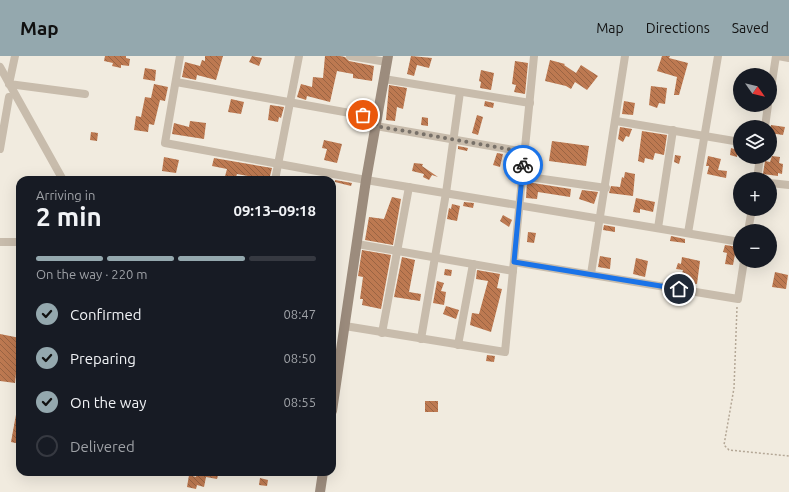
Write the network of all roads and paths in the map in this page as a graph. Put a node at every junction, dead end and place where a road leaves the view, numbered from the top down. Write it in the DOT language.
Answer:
graph roads {
  1 [pos="15,56"];
  2 [pos="180,56"];
  3 [pos="299,56"];
  4 [pos="350,56"];
  5 [pos="534,56"];
  6 [pos="625,56"];
  7 [pos="718,56"];
  8 [pos="777,56"];
  9 [pos="789,58"];
  10 [pos="387,59"];
  11 [pos="0,67"];
  12 [pos="775,68"];
  13 [pos="384,80"];
  14 [pos="176,82"];
  15 [pos="9,84"];
  16 [pos="460,92"];
  17 [pos="85,94"];
  18 [pos="0,96"];
  19 [pos="13,98"];
  20 [pos="290,103"];
  21 [pos="530,103"];
  22 [pos="616,121"];
  23 [pos="376,122"];
  24 [pos="673,130"];
  25 [pos="1,135"];
  26 [pos="704,135"];
  27 [pos="453,140"];
  28 [pos="733,141"];
  29 [pos="0,149"];
  30 [pos="525,152"];
  31 [pos="278,164"];
  32 [pos="61,176"];
  33 [pos="276,176"];
  34 [pos="522,176"];
  35 [pos="366,180"];
  36 [pos="777,184"];
  37 [pos="789,185"];
  38 [pos="409,187"];
  39 [pos="606,188"];
  40 [pos="446,193"];
  41 [pos="519,205"];
  42 [pos="601,219"];
  43 [pos="658,228"];
  44 [pos="688,233"];
  45 [pos="733,241"];
  46 [pos="0,242"];
  47 [pos="16,242"];
  48 [pos="356,244"];
  49 [pos="397,251"];
  50 [pos="435,258"];
  51 [pos="514,262"];
  52 [pos="472,264"];
  53 [pos="743,268"];
  54 [pos="513,271"];
  55 [pos="592,274"];
  56 [pos="738,299"];
  57 [pos="345,326"];
  58 [pos="382,333"];
  59 [pos="421,339"];
  60 [pos="458,345"];
  61 [pos="336,385"];
  62 [pos="789,456"];
  63 [pos="322,476"];
  64 [pos="320,492"];
  1 -- 15 [label="street"];
  2 -- 14 [label="street"];
  3 -- 20 [label="street"];
  4 -- 10 [label="street"];
  5 -- 21 [label="street"];
  6 -- 22 [label="street"];
  7 -- 26 [label="street"];
  8 -- 9 [label="street"];
  8 -- 12 [label="street"];
  10 -- 13 [label="main road"];
  11 -- 15 [label="street"];
  13 -- 16 [label="street"];
  13 -- 23 [label="main road"];
  14 -- 20 [label="street"];
  14 -- 31 [label="street"];
  15 -- 17 [label="street"];
  15 -- 19 [label="street"];
  16 -- 21 [label="street"];
  16 -- 27 [label="street"];
  18 -- 19 [label="street"];
  19 -- 25 [label="street"];
  19 -- 32 [label="street"];
  20 -- 23 [label="street"];
  20 -- 31 [label="street"];
  21 -- 30 [label="street"];
  22 -- 24 [label="street"];
  22 -- 39 [label="street"];
  23 -- 27 [label="street"];
  23 -- 35 [label="main road"];
  24 -- 26 [label="street"];
  24 -- 43 [label="street"];
  25 -- 29 [label="street"];
  26 -- 28 [label="street"];
  26 -- 44 [label="street"];
  27 -- 30 [label="street"];
  27 -- 40 [label="street"];
  30 -- 34 [label="street"];
  31 -- 33 [label="street"];
  31 -- 35 [label="street"];
  34 -- 39 [label="street"];
  34 -- 41 [label="street"];
  35 -- 38 [label="street"];
  35 -- 48 [label="main road"];
  36 -- 37 [label="street"];
  38 -- 40 [label="street"];
  38 -- 49 [label="street"];
  39 -- 42 [label="street"];
  40 -- 41 [label="street"];
  40 -- 50 [label="street"];
  41 -- 42 [label="street"];
  41 -- 51 [label="street"];
  42 -- 43 [label="street"];
  42 -- 55 [label="street"];
  43 -- 44 [label="street"];
  44 -- 45 [label="street"];
  46 -- 47 [label="street"];
  48 -- 49 [label="street"];
  48 -- 57 [label="main road"];
  49 -- 50 [label="street"];
  49 -- 58 [label="street"];
  50 -- 52 [label="street"];
  50 -- 59 [label="street"];
  51 -- 54 [label="street"];
  51 -- 55 [label="street"];
  52 -- 54 [label="street"];
  52 -- 60 [label="street"];
  53 -- 56 [label="street"];
  54 -- 60 [label="street"];
  55 -- 56 [label="street"];
  56 -- 62 [label="path"];
  57 -- 58 [label="street"];
  57 -- 61 [label="main road"];
  58 -- 59 [label="street"];
  59 -- 60 [label="street"];
  63 -- 64 [label="main road"];
}
